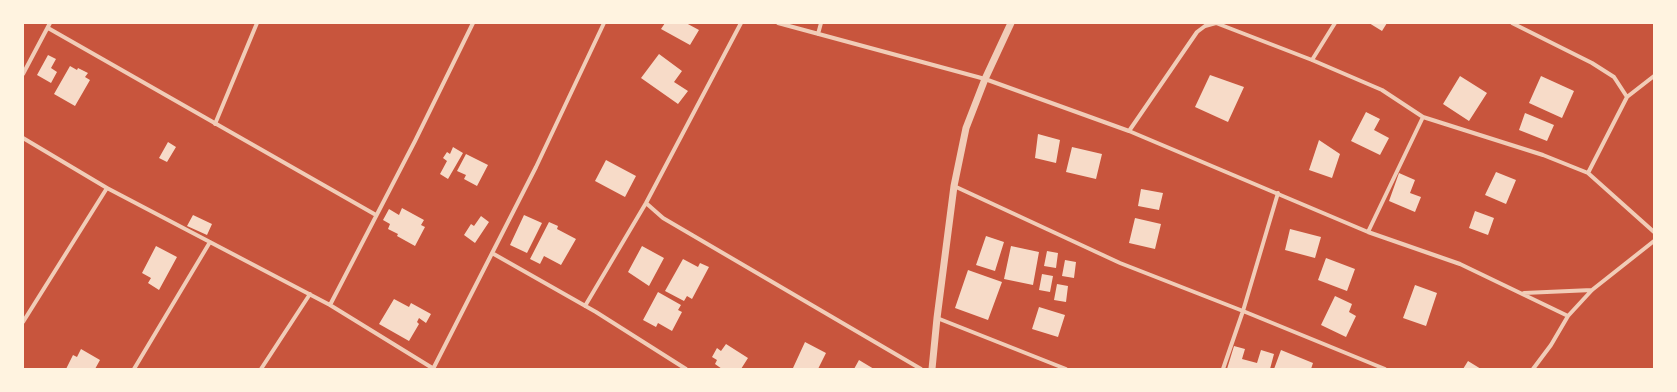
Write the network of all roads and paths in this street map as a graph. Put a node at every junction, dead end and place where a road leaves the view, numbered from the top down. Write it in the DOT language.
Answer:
graph roads {
  1 [pos="50,23"];
  2 [pos="258,23"];
  3 [pos="473,23"];
  4 [pos="604,23"];
  5 [pos="741,23"];
  6 [pos="778,23"];
  7 [pos="822,23"];
  8 [pos="1011,23"];
  9 [pos="1335,23"];
  10 [pos="1512,23"];
  11 [pos="48,28"];
  12 [pos="818,34"];
  13 [pos="1312,60"];
  14 [pos="23,74"];
  15 [pos="1654,76"];
  16 [pos="985,79"];
  17 [pos="1627,97"];
  18 [pos="1423,117"];
  19 [pos="215,124"];
  20 [pos="1129,131"];
  21 [pos="23,138"];
  22 [pos="1588,173"];
  23 [pos="954,186"];
  24 [pos="107,188"];
  25 [pos="1278,193"];
  26 [pos="646,203"];
  27 [pos="376,216"];
  28 [pos="1368,232"];
  29 [pos="1654,232"];
  30 [pos="1654,240"];
  31 [pos="210,242"];
  32 [pos="492,253"];
  33 [pos="1592,290"];
  34 [pos="1522,293"];
  35 [pos="310,294"];
  36 [pos="330,305"];
  37 [pos="585,306"];
  38 [pos="1243,311"];
  39 [pos="1568,316"];
  40 [pos="937,318"];
  41 [pos="23,322"];
  42 [pos="1060,368"];
  43 [pos="134,369"];
  44 [pos="261,369"];
  45 [pos="434,369"];
  46 [pos="686,369"];
  47 [pos="921,369"];
  48 [pos="932,369"];
  49 [pos="1066,369"];
  50 [pos="1223,369"];
  51 [pos="1385,369"];
  52 [pos="1533,369"];
  1 -- 11 [label="street"];
  2 -- 19 [label="street"];
  3 -- 27 [label="street"];
  4 -- 32 [label="street"];
  5 -- 26 [label="street"];
  6 -- 12 [label="street"];
  7 -- 12 [label="street"];
  8 -- 16 [label="street"];
  9 -- 13 [label="street"];
  10 -- 17 [label="street"];
  11 -- 14 [label="street"];
  11 -- 19 [label="street"];
  12 -- 16 [label="street"];
  13 -- 18 [label="street"];
  13 -- 20 [label="street"];
  15 -- 17 [label="street"];
  16 -- 20 [label="street"];
  16 -- 23 [label="street"];
  17 -- 22 [label="street"];
  18 -- 22 [label="street"];
  18 -- 28 [label="street"];
  19 -- 27 [label="street"];
  20 -- 25 [label="street"];
  21 -- 24 [label="street"];
  22 -- 29 [label="street"];
  23 -- 38 [label="street"];
  23 -- 40 [label="street"];
  24 -- 31 [label="street"];
  24 -- 41 [label="street"];
  25 -- 28 [label="street"];
  25 -- 38 [label="street"];
  26 -- 37 [label="street"];
  26 -- 47 [label="street"];
  27 -- 36 [label="street"];
  28 -- 34 [label="street"];
  30 -- 33 [label="street"];
  31 -- 35 [label="street"];
  31 -- 43 [label="street"];
  32 -- 37 [label="street"];
  32 -- 45 [label="street"];
  33 -- 34 [label="street"];
  33 -- 39 [label="street"];
  34 -- 39 [label="street"];
  35 -- 36 [label="street"];
  35 -- 44 [label="street"];
  36 -- 45 [label="street"];
  37 -- 46 [label="street"];
  38 -- 50 [label="street"];
  38 -- 51 [label="street"];
  39 -- 52 [label="street"];
  40 -- 42 [label="street"];
  40 -- 48 [label="street"];
  42 -- 49 [label="street"];
}
